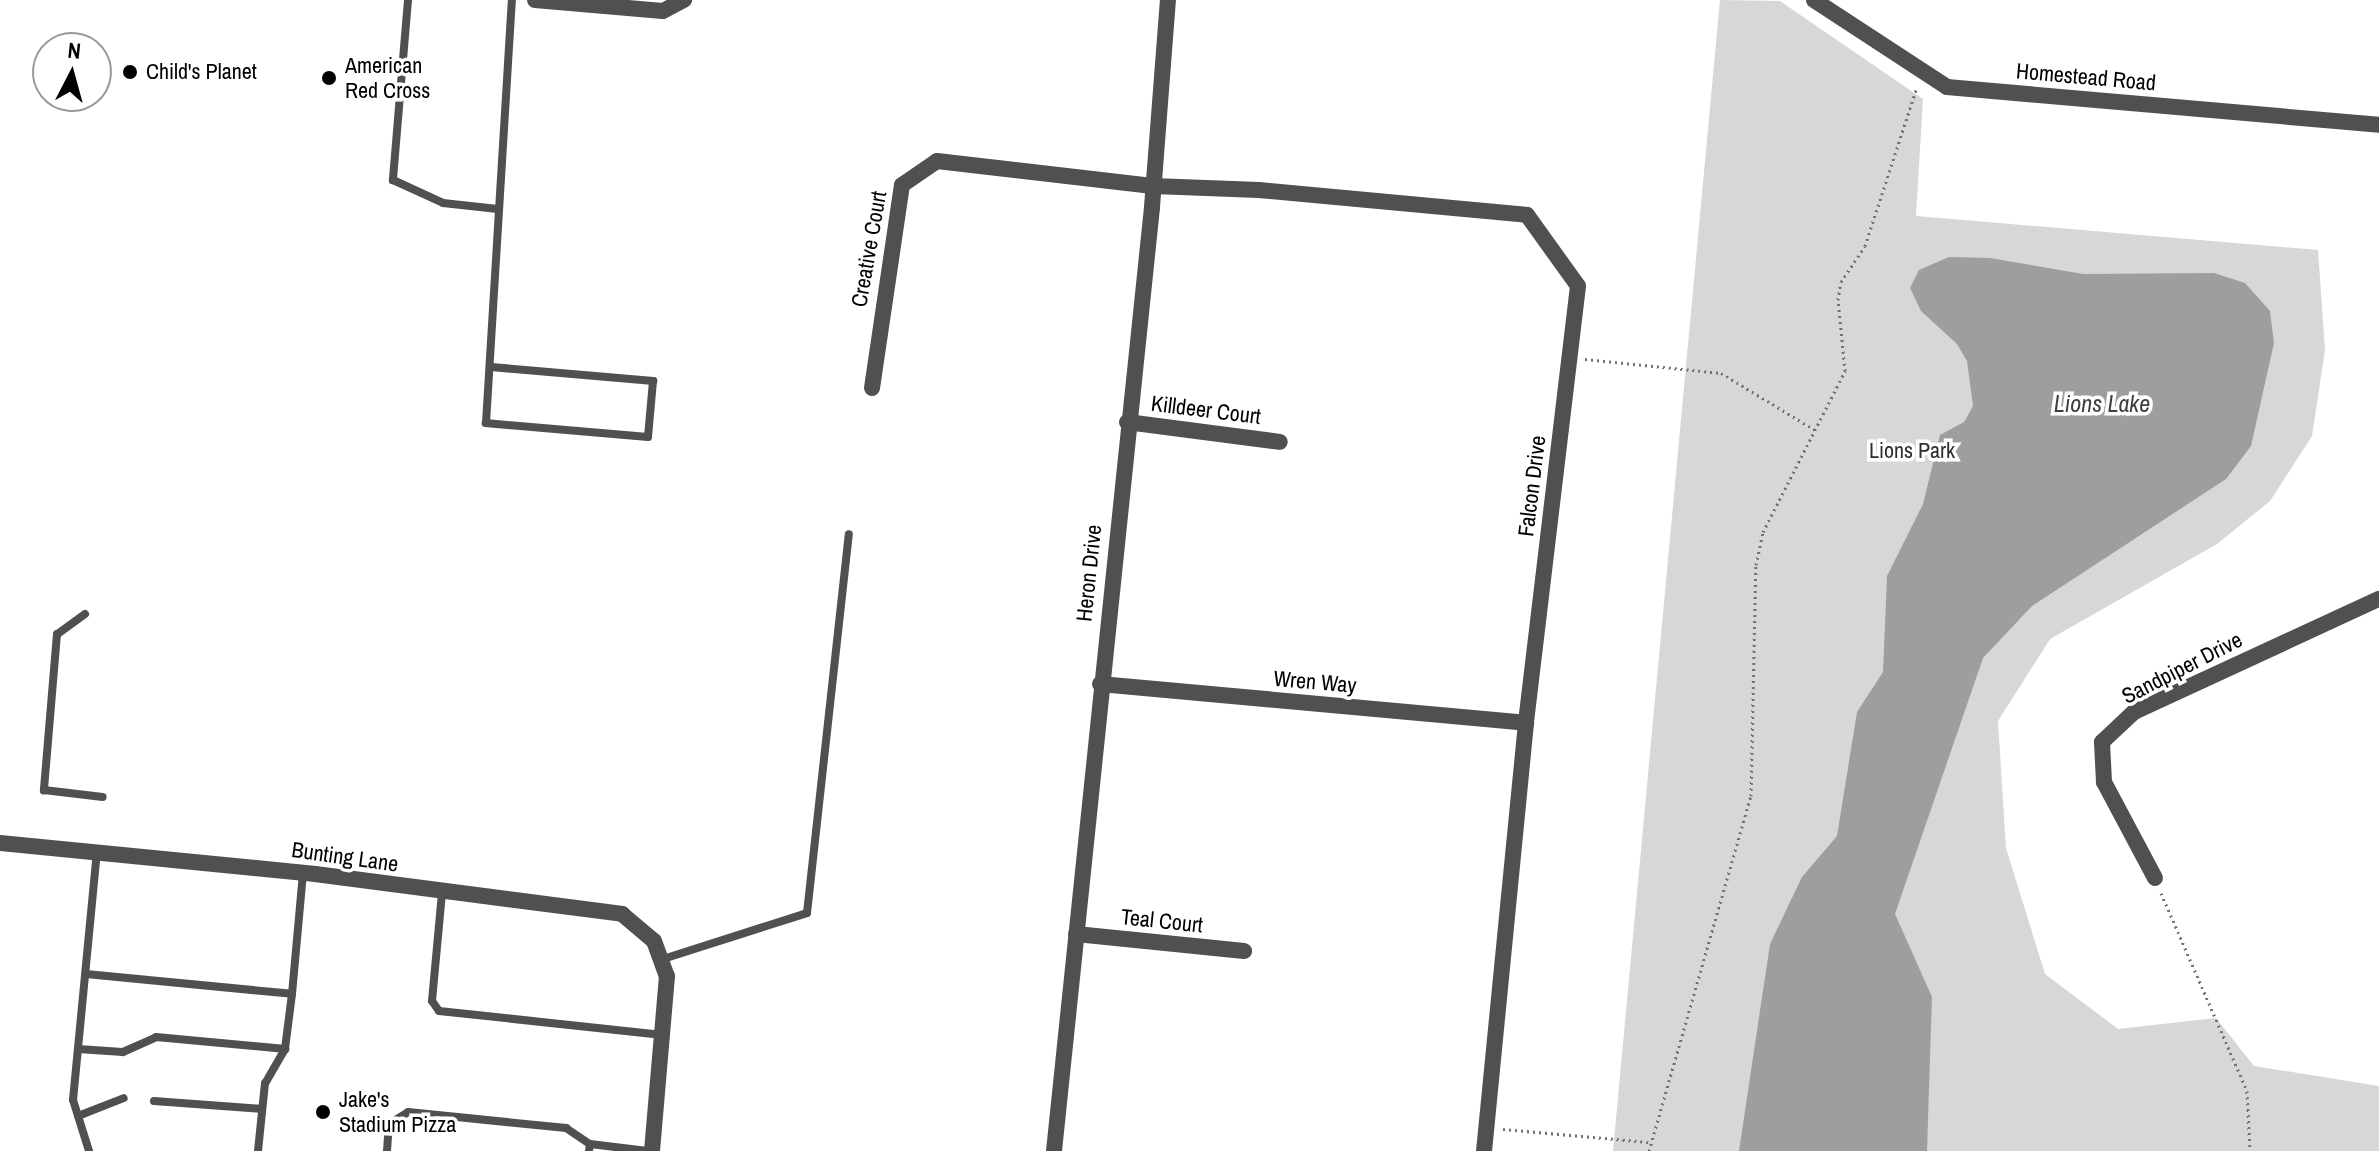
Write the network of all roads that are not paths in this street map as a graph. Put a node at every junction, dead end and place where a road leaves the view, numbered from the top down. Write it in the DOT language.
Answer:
graph roads {
  1 [pos="408,0"];
  2 [pos="512,0"];
  3 [pos="535,0"];
  4 [pos="684,0"];
  5 [pos="1168,0"];
  6 [pos="1814,0"];
  7 [pos="626,4"];
  8 [pos="2379,125"];
  9 [pos="1153,186"];
  10 [pos="498,209"];
  11 [pos="491,367"];
  12 [pos="872,388"];
  13 [pos="1127,422"];
  14 [pos="1280,442"];
  15 [pos="849,534"];
  16 [pos="2379,599"];
  17 [pos="85,614"];
  18 [pos="1100,684"];
  19 [pos="1526,723"];
  20 [pos="103,797"];
  21 [pos="0,843"];
  22 [pos="97,852"];
  23 [pos="303,873"];
  24 [pos="2155,878"];
  25 [pos="442,893"];
  26 [pos="1076,934"];
  27 [pos="1244,951"];
  28 [pos="663,959"];
  29 [pos="86,974"];
  30 [pos="292,994"];
  31 [pos="663,1035"];
  32 [pos="78,1049"];
  33 [pos="285,1049"];
  34 [pos="124,1098"];
  35 [pos="154,1101"];
  36 [pos="262,1109"];
  37 [pos="78,1116"];
  38 [pos="590,1148"];
  39 [pos="89,1151"];
  40 [pos="258,1151"];
  41 [pos="387,1151"];
  42 [pos="650,1151"];
  43 [pos="1054,1151"];
  44 [pos="1484,1151"];
  1 -- 10 [label="lane"];
  2 -- 10 [label="lane"];
  3 -- 7 [label="street"];
  4 -- 7 [label="street"];
  5 -- 9 [label="street, Heron Drive"];
  6 -- 8 [label="street, Homestead Road"];
  9 -- 12 [label="street, Creative Court"];
  9 -- 13 [label="street, Heron Drive"];
  9 -- 19 [label="street, Falcon Drive"];
  10 -- 11 [label="lane"];
  11 -- 11 [label="lane"];
  13 -- 14 [label="street, Killdeer Court"];
  13 -- 18 [label="street, Heron Drive"];
  15 -- 28 [label="lane"];
  16 -- 24 [label="street, Sandpiper Drive"];
  17 -- 20 [label="lane"];
  18 -- 19 [label="street, Wren Way"];
  18 -- 26 [label="street, Heron Drive"];
  19 -- 44 [label="street, Falcon Drive"];
  21 -- 22 [label="street, Bunting Lane"];
  22 -- 23 [label="street, Bunting Lane"];
  22 -- 29 [label="lane"];
  23 -- 25 [label="street, Bunting Lane"];
  23 -- 30 [label="lane"];
  25 -- 28 [label="street, Bunting Lane"];
  25 -- 31 [label="lane"];
  26 -- 27 [label="street, Teal Court"];
  26 -- 43 [label="street, Heron Drive"];
  28 -- 31 [label="street"];
  29 -- 30 [label="lane"];
  29 -- 32 [label="lane"];
  30 -- 33 [label="lane"];
  31 -- 42 [label="street"];
  32 -- 33 [label="lane"];
  32 -- 37 [label="lane"];
  33 -- 36 [label="lane"];
  34 -- 37 [label="lane"];
  35 -- 36 [label="lane"];
  36 -- 40 [label="lane"];
  37 -- 39 [label="lane"];
  38 -- 41 [label="lane"];
  38 -- 42 [label="lane"];
}
